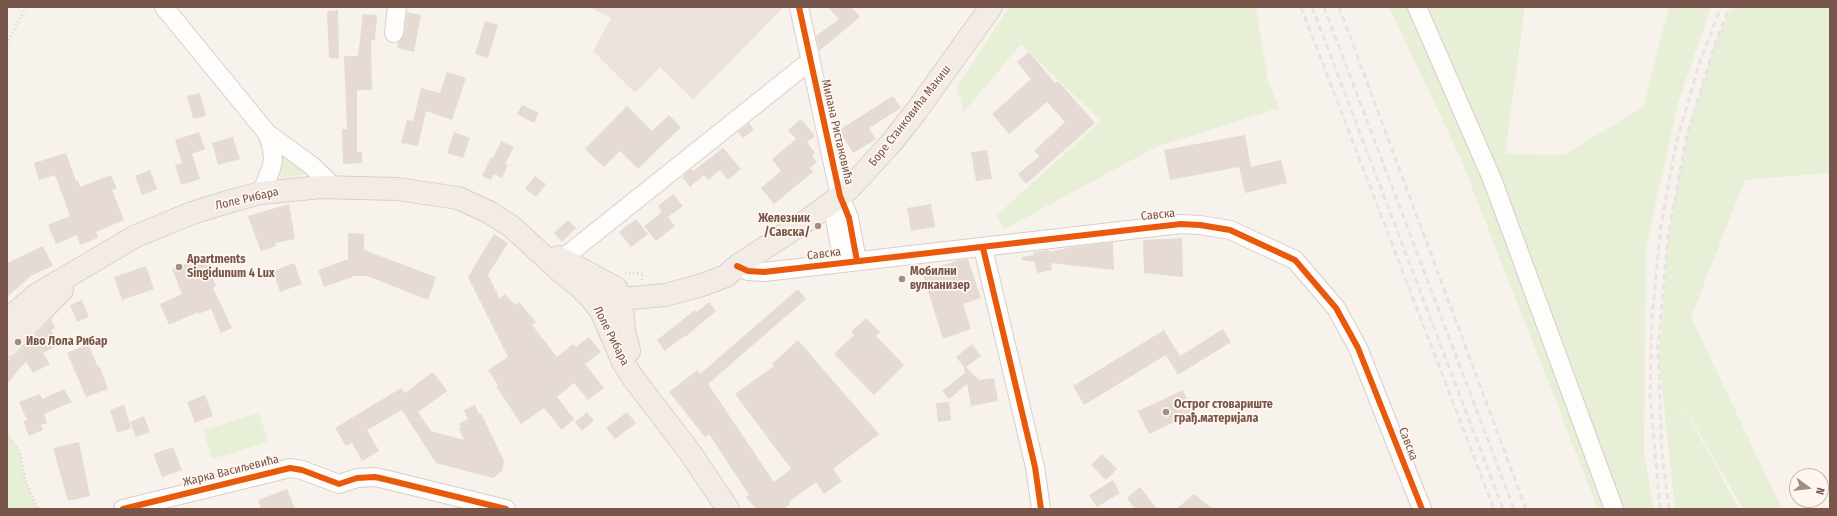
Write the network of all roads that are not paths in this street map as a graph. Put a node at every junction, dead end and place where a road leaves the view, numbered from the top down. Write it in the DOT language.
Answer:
graph roads {
  1 [pos="164,7"];
  2 [pos="397,7"];
  3 [pos="798,7"];
  4 [pos="991,7"];
  5 [pos="1417,7"];
  6 [pos="394,33"];
  7 [pos="810,61"];
  8 [pos="267,133"];
  9 [pos="335,188"];
  10 [pos="261,193"];
  11 [pos="840,196"];
  12 [pos="529,241"];
  13 [pos="983,248"];
  14 [pos="562,259"];
  15 [pos="850,262"];
  16 [pos="737,266"];
  17 [pos="80,270"];
  18 [pos="606,291"];
  19 [pos="7,320"];
  20 [pos="7,346"];
  21 [pos="123,509"];
  22 [pos="506,509"];
  23 [pos="728,509"];
  24 [pos="1041,509"];
  25 [pos="1422,509"];
  26 [pos="1614,509"];
  1 -- 8 [label="street"];
  2 -- 6 [label="street"];
  3 -- 7 [label="street, Милана Ристановића"];
  4 -- 11 [label="main road, Боре Станковића Макиш"];
  5 -- 26 [label="street"];
  7 -- 11 [label="street, Милана Ристановића"];
  7 -- 14 [label="street"];
  8 -- 9 [label="street"];
  8 -- 10 [label="street"];
  9 -- 10 [label="main road, Лоле Рибара"];
  9 -- 12 [label="main road, Лоле Рибара"];
  10 -- 17 [label="main road, Лоле Рибара"];
  11 -- 15 [label="street, Милана Ристановића"];
  11 -- 16 [label="main road, Боре Станковића Макиш"];
  12 -- 14 [label="main road, Лоле Рибара"];
  12 -- 18 [label="main road, Лоле Рибара"];
  13 -- 15 [label="street, Савска"];
  13 -- 24 [label="street"];
  13 -- 25 [label="street, Савска"];
  14 -- 18 [label="main road, Лоле Рибара"];
  15 -- 16 [label="street, Савска"];
  16 -- 18 [label="main road, Савска"];
  16 -- 18 [label="main road"];
  17 -- 19 [label="main road, Лоле Рибара"];
  17 -- 20 [label="main road"];
  18 -- 23 [label="main road, Лоле Рибара"];
  21 -- 22 [label="street, Жарка Васиљевића"];
}
